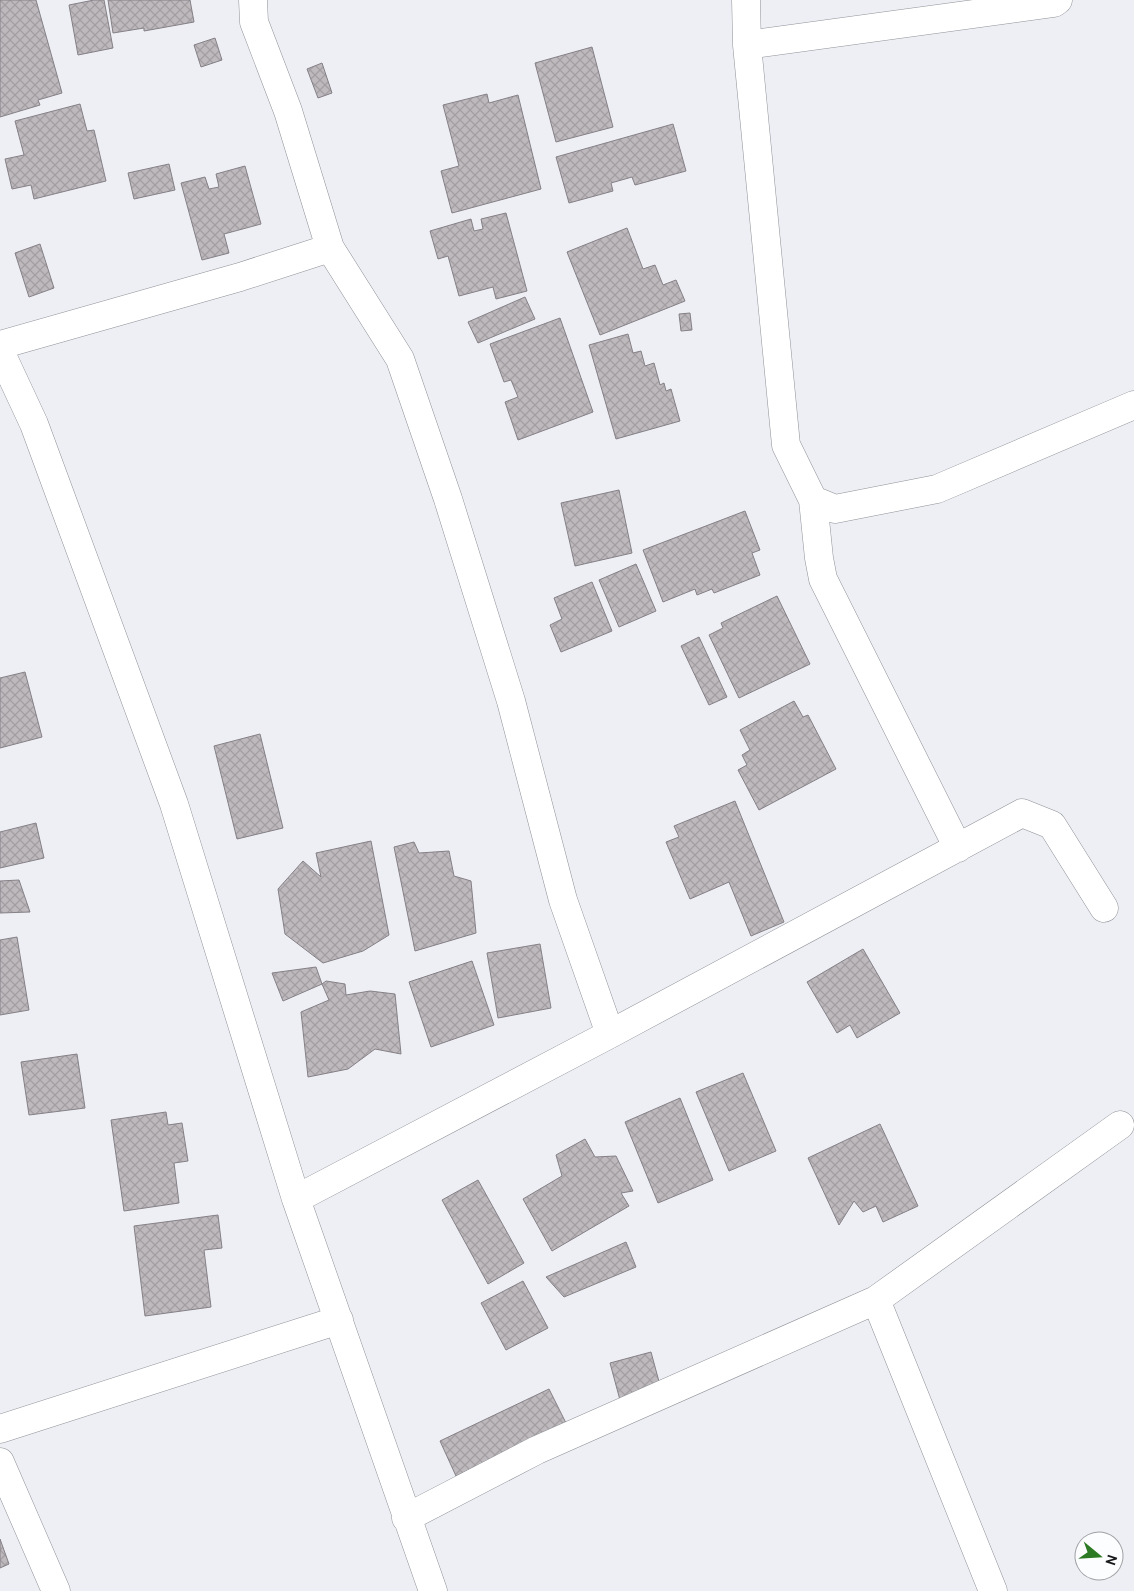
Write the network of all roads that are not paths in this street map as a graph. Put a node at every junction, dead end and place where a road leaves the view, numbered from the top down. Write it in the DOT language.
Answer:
graph roads {
  1 [pos="253,0"];
  2 [pos="746,0"];
  3 [pos="1058,0"];
  4 [pos="747,45"];
  5 [pos="330,248"];
  6 [pos="0,345"];
  7 [pos="0,351"];
  8 [pos="1134,405"];
  9 [pos="813,500"];
  10 [pos="958,848"];
  11 [pos="1104,908"];
  12 [pos="610,1034"];
  13 [pos="1120,1125"];
  14 [pos="296,1199"];
  15 [pos="876,1300"];
  16 [pos="339,1320"];
  17 [pos="0,1429"];
  18 [pos="0,1462"];
  19 [pos="406,1518"];
  20 [pos="56,1591"];
  21 [pos="433,1591"];
  22 [pos="993,1591"];
  1 -- 5 [label="street"];
  2 -- 4 [label="street"];
  3 -- 4 [label="street"];
  4 -- 9 [label="street"];
  5 -- 6 [label="street"];
  5 -- 12 [label="street"];
  7 -- 14 [label="street"];
  8 -- 9 [label="street"];
  9 -- 10 [label="street"];
  10 -- 11 [label="street"];
  10 -- 12 [label="street"];
  12 -- 14 [label="street"];
  13 -- 15 [label="street"];
  14 -- 16 [label="street"];
  15 -- 19 [label="street"];
  15 -- 22 [label="street"];
  16 -- 17 [label="street"];
  16 -- 19 [label="street"];
  18 -- 20 [label="street"];
  19 -- 21 [label="street"];
}
